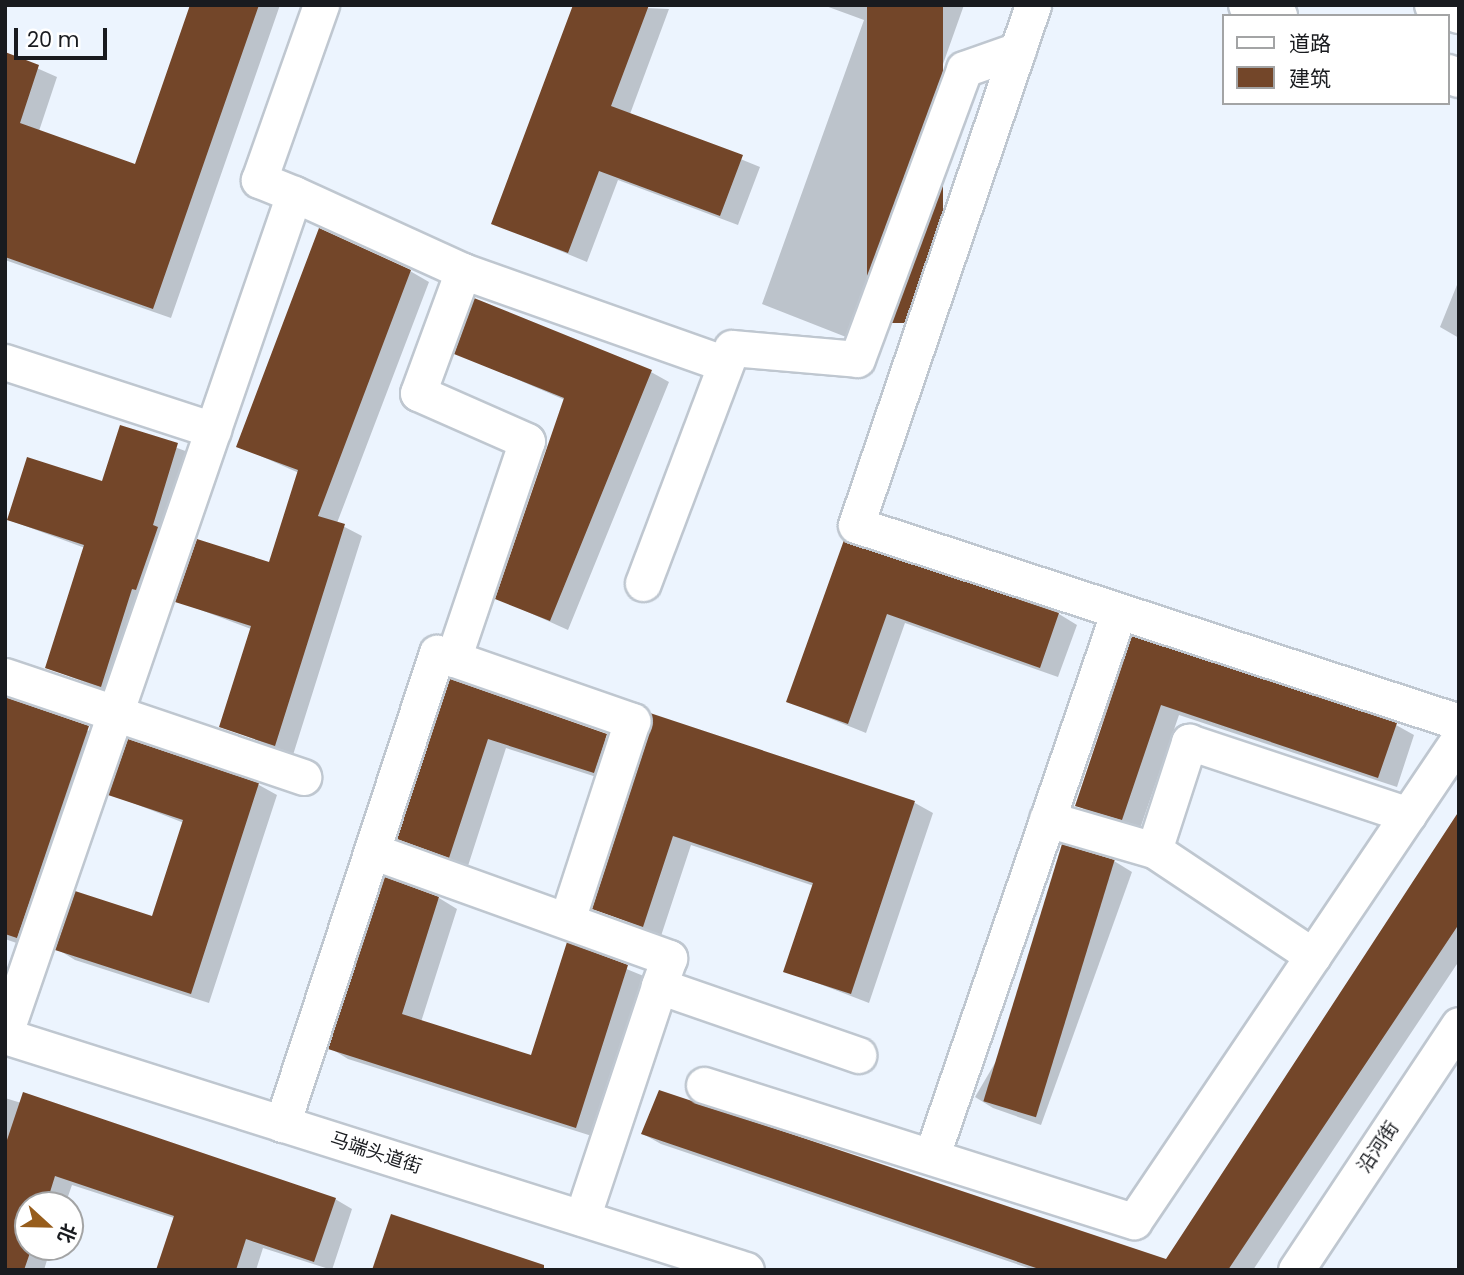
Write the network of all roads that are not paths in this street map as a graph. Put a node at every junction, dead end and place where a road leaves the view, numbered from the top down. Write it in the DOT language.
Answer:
graph roads {
  1 [pos="321,5"];
  2 [pos="1033,5"];
  3 [pos="1248,5"];
  4 [pos="1434,5"];
  5 [pos="1273,14"];
  6 [pos="1459,14"];
  7 [pos="1018,50"];
  8 [pos="294,194"];
  9 [pos="463,271"];
  10 [pos="5,362"];
  11 [pos="725,364"];
  12 [pos="213,430"];
  13 [pos="643,583"];
  14 [pos="1119,611"];
  15 [pos="453,659"];
  16 [pos="5,676"];
  17 [pos="115,714"];
  18 [pos="1459,722"];
  19 [pos="1459,739"];
  20 [pos="303,777"];
  21 [pos="1408,815"];
  22 [pos="1047,819"];
  23 [pos="1154,850"];
  24 [pos="372,851"];
  25 [pos="567,920"];
  26 [pos="1313,956"];
  27 [pos="659,986"];
  28 [pos="1459,1025"];
  29 [pos="5,1035"];
  30 [pos="858,1055"];
  31 [pos="704,1084"];
  32 [pos="282,1124"];
  33 [pos="932,1156"];
  34 [pos="583,1218"];
  35 [pos="746,1270"];
  36 [pos="1296,1270"];
  1 -- 8 [label="street"];
  2 -- 7 [label="street"];
  3 -- 5 [label="highway"];
  4 -- 6 [label="highway"];
  7 -- 11 [label="street"];
  7 -- 14 [label="street"];
  8 -- 9 [label="street"];
  8 -- 12 [label="street"];
  9 -- 11 [label="street"];
  9 -- 15 [label="street"];
  10 -- 12 [label="street"];
  11 -- 13 [label="street"];
  12 -- 17 [label="street"];
  14 -- 18 [label="street"];
  14 -- 22 [label="street"];
  15 -- 24 [label="street"];
  15 -- 25 [label="street"];
  16 -- 17 [label="street"];
  17 -- 20 [label="street"];
  17 -- 29 [label="street"];
  19 -- 21 [label="street"];
  21 -- 23 [label="street"];
  21 -- 26 [label="street"];
  22 -- 23 [label="street"];
  22 -- 33 [label="street"];
  23 -- 26 [label="street"];
  24 -- 25 [label="street"];
  24 -- 32 [label="street"];
  25 -- 27 [label="street"];
  26 -- 33 [label="street"];
  27 -- 30 [label="street"];
  27 -- 34 [label="street"];
  28 -- 36 [label="street, 沿河街"];
  29 -- 32 [label="street, 马端头道街"];
  31 -- 33 [label="street"];
  32 -- 34 [label="street, 马端头道街"];
  34 -- 35 [label="street, 马端头道街"];
}
